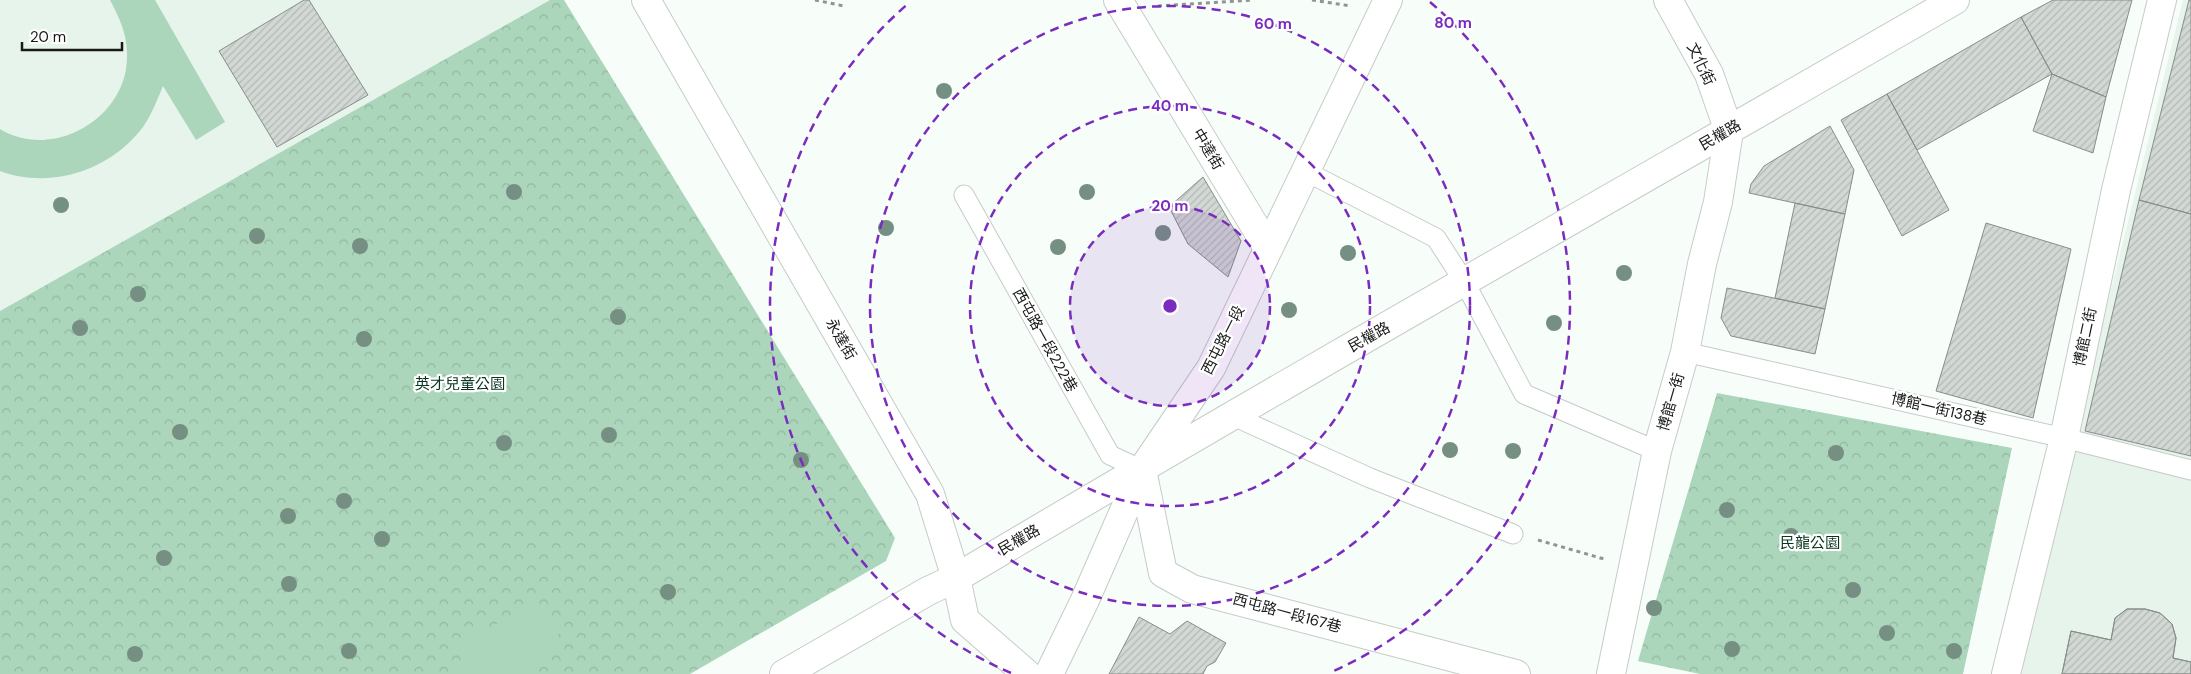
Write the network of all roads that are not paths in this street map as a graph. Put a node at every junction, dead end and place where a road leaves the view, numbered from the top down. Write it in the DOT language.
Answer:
graph roads {
  1 [pos="646,0"];
  2 [pos="1668,0"];
  3 [pos="1955,0"];
  4 [pos="2162,0"];
  5 [pos="1121,4"];
  6 [pos="1385,5"];
  7 [pos="1729,130"];
  8 [pos="1306,171"];
  9 [pos="964,194"];
  10 [pos="1268,248"];
  11 [pos="1465,283"];
  12 [pos="1685,352"];
  13 [pos="1231,415"];
  14 [pos="2064,438"];
  15 [pos="1657,451"];
  16 [pos="1142,470"];
  17 [pos="2191,470"];
  18 [pos="1514,534"];
  19 [pos="956,578"];
  20 [pos="784,674"];
  21 [pos="1027,674"];
  22 [pos="1049,674"];
  23 [pos="1516,674"];
  24 [pos="1612,674"];
  25 [pos="2006,674"];
  1 -- 19 [label="street, 永達街"];
  2 -- 7 [label="street, 文化街"];
  3 -- 7 [label="street, 民權路"];
  4 -- 14 [label="street, 博館二街"];
  5 -- 10 [label="street, 中達街"];
  6 -- 8 [label="street, 西屯路一段"];
  7 -- 11 [label="street, 民權路"];
  7 -- 12 [label="street, 博館一街"];
  8 -- 10 [label="street, 西屯路一段"];
  8 -- 11 [label="lane"];
  9 -- 16 [label="lane, 西屯路一段222巷"];
  10 -- 16 [label="street, 西屯路一段"];
  11 -- 13 [label="street, 民權路"];
  11 -- 15 [label="lane"];
  12 -- 14 [label="lane, 博館一街138巷"];
  12 -- 15 [label="street, 博館一街"];
  13 -- 16 [label="street, 民權路"];
  13 -- 18 [label="lane"];
  14 -- 17 [label="lane, 博館一街138巷"];
  14 -- 25 [label="street, 博館二街"];
  15 -- 24 [label="street, 博館一街"];
  16 -- 19 [label="street, 民權路"];
  16 -- 22 [label="street, 西屯路一段"];
  16 -- 23 [label="street, 西屯路一段167巷"];
  19 -- 20 [label="street, 民權路"];
  19 -- 21 [label="street, 永達街"];
}
